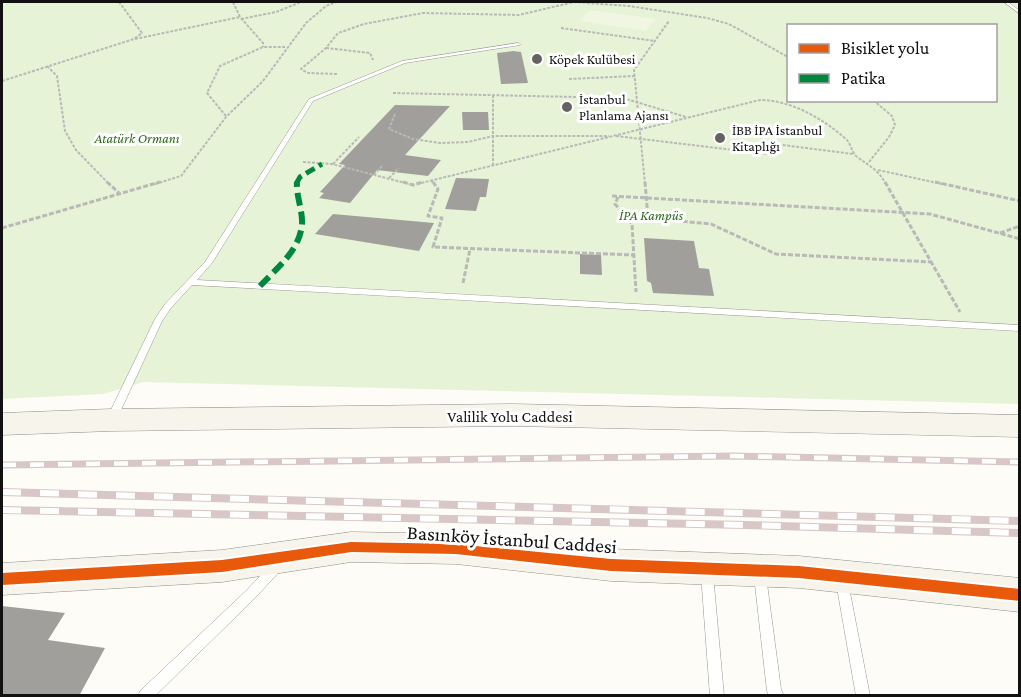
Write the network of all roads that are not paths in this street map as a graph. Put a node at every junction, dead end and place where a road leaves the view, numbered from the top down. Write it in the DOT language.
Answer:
graph roads {
  1 [pos="1006,2"];
  2 [pos="1020,13"];
  3 [pos="518,44"];
  4 [pos="190,282"];
  5 [pos="1020,328"];
  6 [pos="111,420"];
  7 [pos="2,424"];
  8 [pos="1020,426"];
  9 [pos="286,556"];
  10 [pos="707,569"];
  11 [pos="760,571"];
  12 [pos="841,577"];
  13 [pos="2,579"];
  14 [pos="1020,595"];
  15 [pos="145,696"];
  16 [pos="717,696"];
  17 [pos="777,696"];
  18 [pos="863,696"];
  1 -- 2 [label="lane"];
  3 -- 4 [label="lane"];
  4 -- 5 [label="lane"];
  4 -- 6 [label="lane"];
  6 -- 7 [label="main road, Valilik Yolu Caddesi"];
  6 -- 8 [label="main road, Valilik Yolu Caddesi"];
  9 -- 10 [label="main road, Basınköy İstanbul Caddesi"];
  9 -- 13 [label="main road, Basınköy İstanbul Caddesi"];
  9 -- 15 [label="lane"];
  10 -- 11 [label="main road, Basınköy İstanbul Caddesi"];
  10 -- 16 [label="lane"];
  11 -- 12 [label="main road, Basınköy İstanbul Caddesi"];
  11 -- 17 [label="lane"];
  12 -- 14 [label="main road, Basınköy İstanbul Caddesi"];
  12 -- 18 [label="lane"];
}
